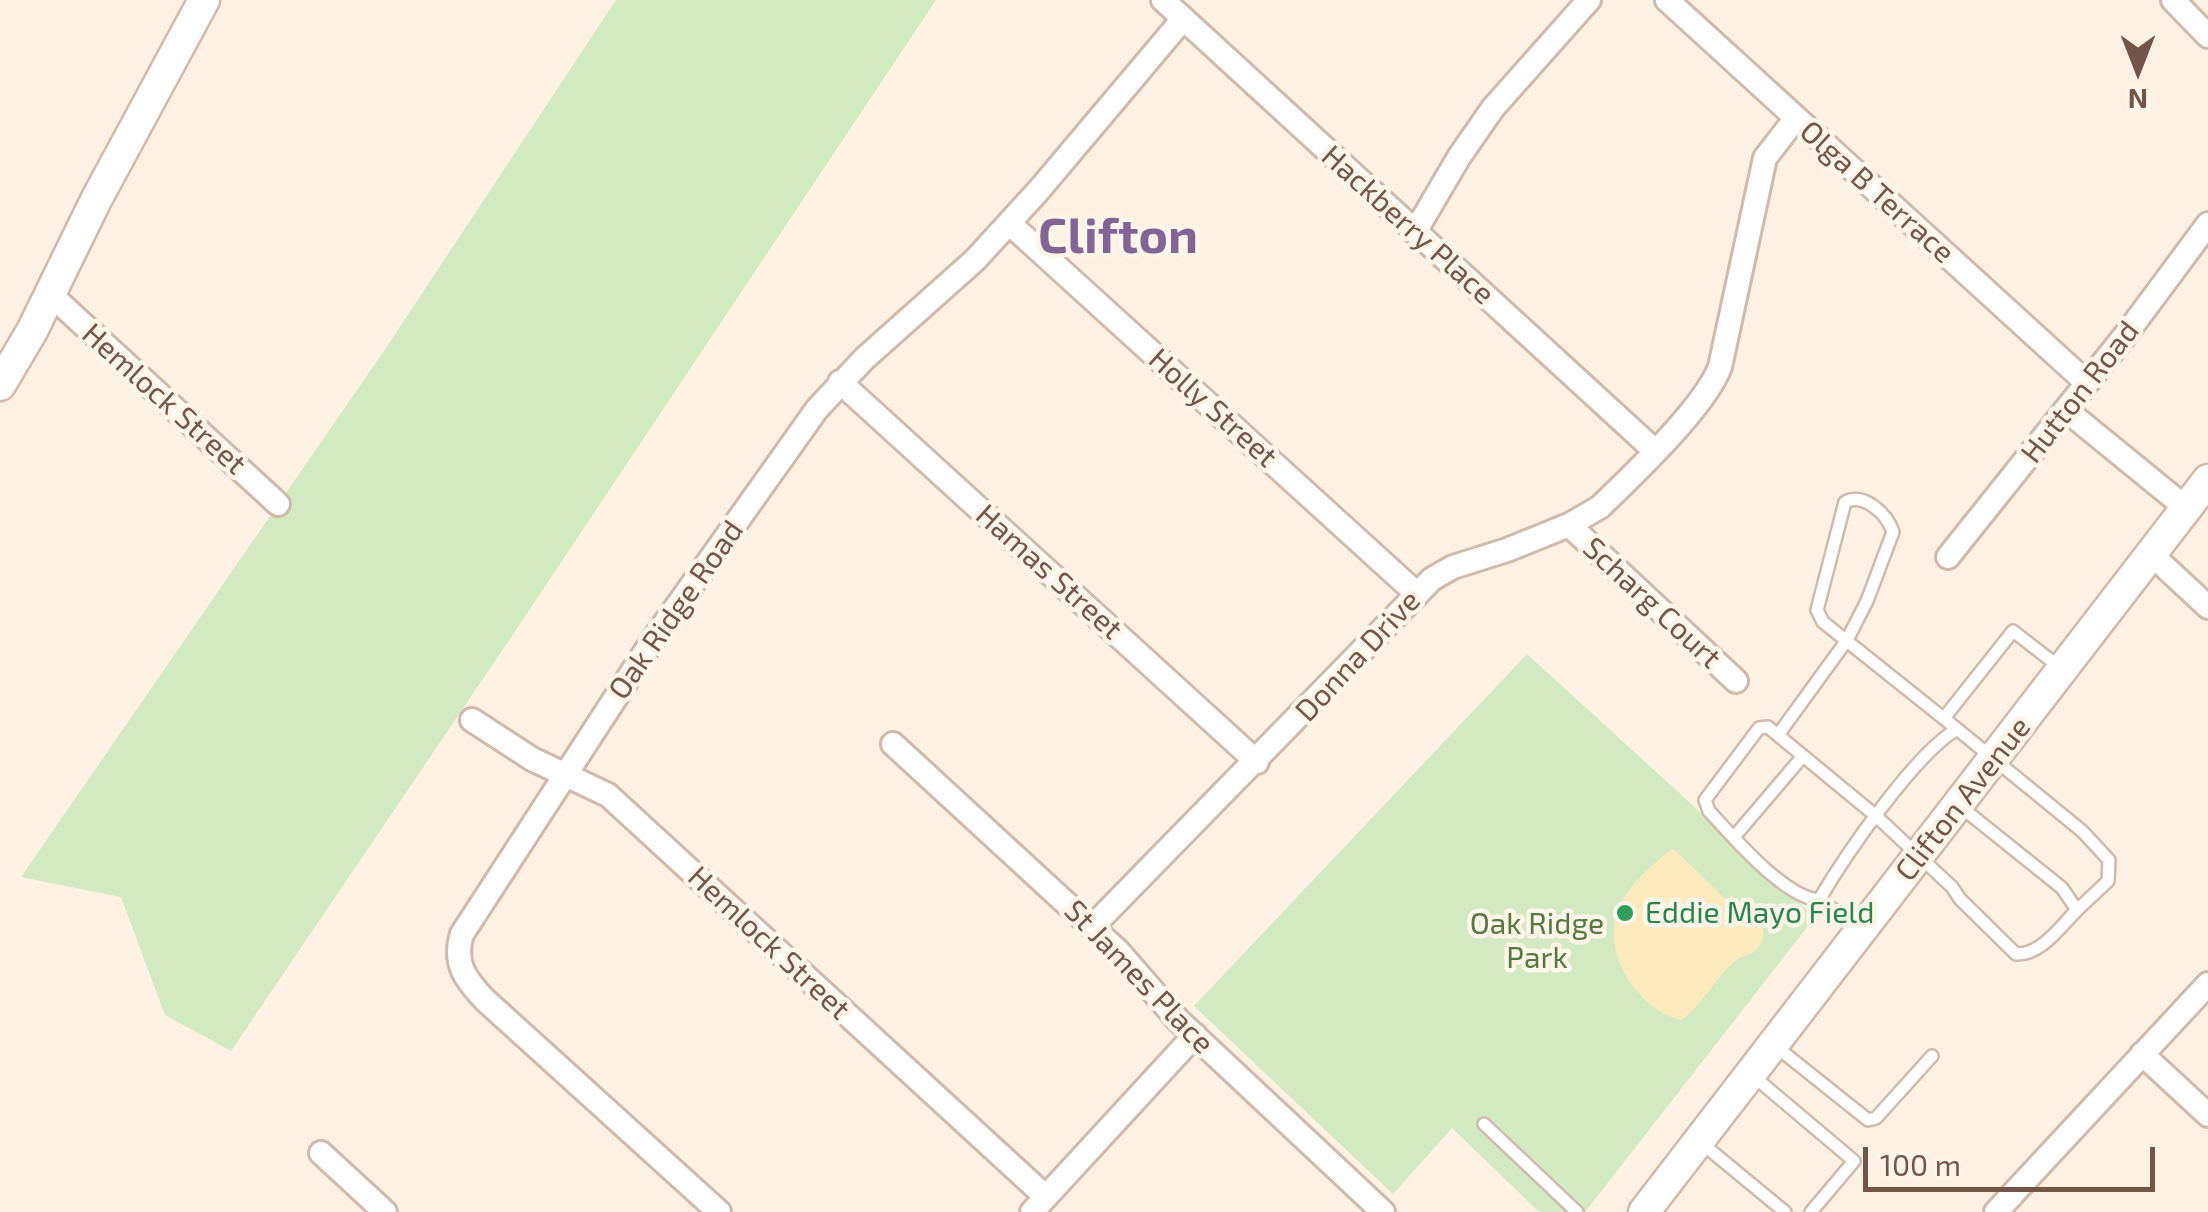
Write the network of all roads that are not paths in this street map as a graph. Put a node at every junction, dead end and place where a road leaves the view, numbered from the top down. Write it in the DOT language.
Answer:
graph roads {
  1 [pos="204,0"];
  2 [pos="1163,0"];
  3 [pos="1589,0"];
  4 [pos="1667,0"];
  5 [pos="2173,0"];
  6 [pos="1182,19"];
  7 [pos="2208,36"];
  8 [pos="1796,118"];
  9 [pos="1009,223"];
  10 [pos="2208,224"];
  11 [pos="1415,232"];
  12 [pos="50,294"];
  13 [pos="840,382"];
  14 [pos="2088,383"];
  15 [pos="0,386"];
  16 [pos="2066,410"];
  17 [pos="1654,450"];
  18 [pos="2208,480"];
  19 [pos="278,504"];
  20 [pos="2186,508"];
  21 [pos="1569,525"];
  22 [pos="2150,554"];
  23 [pos="1948,556"];
  24 [pos="1416,593"];
  25 [pos="2208,607"];
  26 [pos="1847,640"];
  27 [pos="2062,669"];
  28 [pos="1736,681"];
  29 [pos="1944,718"];
  30 [pos="472,720"];
  31 [pos="1958,729"];
  32 [pos="1778,735"];
  33 [pos="893,744"];
  34 [pos="1803,756"];
  35 [pos="1994,759"];
  36 [pos="1257,762"];
  37 [pos="564,775"];
  38 [pos="1958,804"];
  39 [pos="1876,816"];
  40 [pos="1734,837"];
  41 [pos="1919,856"];
  42 [pos="1819,900"];
  43 [pos="2077,910"];
  44 [pos="1092,927"];
  45 [pos="1863,929"];
  46 [pos="2208,984"];
  47 [pos="1194,1035"];
  48 [pos="1774,1045"];
  49 [pos="2142,1054"];
  50 [pos="1932,1056"];
  51 [pos="1752,1074"];
  52 [pos="2208,1115"];
  53 [pos="1484,1124"];
  54 [pos="1699,1141"];
  55 [pos="321,1153"];
  56 [pos="1039,1205"];
  57 [pos="1369,1207"];
  58 [pos="384,1212"];
  59 [pos="719,1212"];
  60 [pos="1577,1212"];
  61 [pos="1644,1212"];
  62 [pos="1785,1212"];
  63 [pos="1811,1212"];
  64 [pos="1996,1212"];
  1 -- 12 [label="main road"];
  2 -- 6 [label="street, Hackberry Place"];
  3 -- 11 [label="street"];
  4 -- 8 [label="street, Olga B Terrace"];
  5 -- 7 [label="street"];
  6 -- 9 [label="street, Oak Ridge Road"];
  6 -- 11 [label="street, Hackberry Place"];
  8 -- 14 [label="street, Olga B Terrace"];
  8 -- 17 [label="street, Donna Drive"];
  9 -- 13 [label="street, Oak Ridge Road"];
  9 -- 24 [label="street, Holly Street"];
  10 -- 14 [label="street, Hutton Road"];
  11 -- 17 [label="street, Hackberry Place"];
  12 -- 15 [label="main road"];
  12 -- 19 [label="street, Hemlock Street"];
  13 -- 36 [label="street, Hamas Street"];
  13 -- 37 [label="street, Oak Ridge Road"];
  14 -- 16 [label="street, Hutton Road"];
  16 -- 20 [label="street"];
  16 -- 23 [label="street, Hutton Road"];
  17 -- 21 [label="street, Donna Drive"];
  18 -- 20 [label="main road, Clifton Avenue"];
  20 -- 22 [label="main road, Clifton Avenue"];
  21 -- 24 [label="street, Donna Drive"];
  21 -- 28 [label="street, Scharg Court"];
  22 -- 25 [label="street"];
  22 -- 27 [label="main road, Clifton Avenue"];
  24 -- 36 [label="street, Donna Drive"];
  26 -- 26 [label="lane"];
  26 -- 29 [label="lane"];
  26 -- 32 [label="lane"];
  27 -- 29 [label="lane"];
  27 -- 35 [label="main road, Clifton Avenue"];
  29 -- 31 [label="lane"];
  30 -- 37 [label="street, Hemlock Street"];
  31 -- 35 [label="lane"];
  31 -- 39 [label="lane"];
  32 -- 34 [label="lane"];
  32 -- 40 [label="lane"];
  33 -- 44 [label="street, St James Place"];
  34 -- 39 [label="lane"];
  34 -- 40 [label="lane"];
  35 -- 38 [label="main road, Clifton Avenue"];
  35 -- 43 [label="lane"];
  36 -- 44 [label="street, Donna Drive"];
  37 -- 56 [label="street, Hemlock Street"];
  37 -- 59 [label="street, Oak Ridge Road"];
  38 -- 41 [label="main road, Clifton Avenue"];
  38 -- 43 [label="lane"];
  39 -- 41 [label="lane"];
  39 -- 42 [label="lane"];
  40 -- 42 [label="lane"];
  41 -- 43 [label="lane"];
  41 -- 45 [label="main road, Clifton Avenue"];
  42 -- 45 [label="lane"];
  44 -- 47 [label="street, St James Place"];
  45 -- 48 [label="main road, Clifton Avenue"];
  46 -- 49 [label="street"];
  47 -- 56 [label="street"];
  47 -- 57 [label="street, St James Place"];
  48 -- 50 [label="lane"];
  48 -- 51 [label="main road, Clifton Avenue"];
  49 -- 52 [label="street"];
  49 -- 64 [label="street"];
  51 -- 54 [label="main road, Clifton Avenue"];
  51 -- 63 [label="lane"];
  53 -- 60 [label="lane"];
  54 -- 61 [label="main road, Clifton Avenue"];
  54 -- 62 [label="lane"];
  55 -- 58 [label="street"];
}
